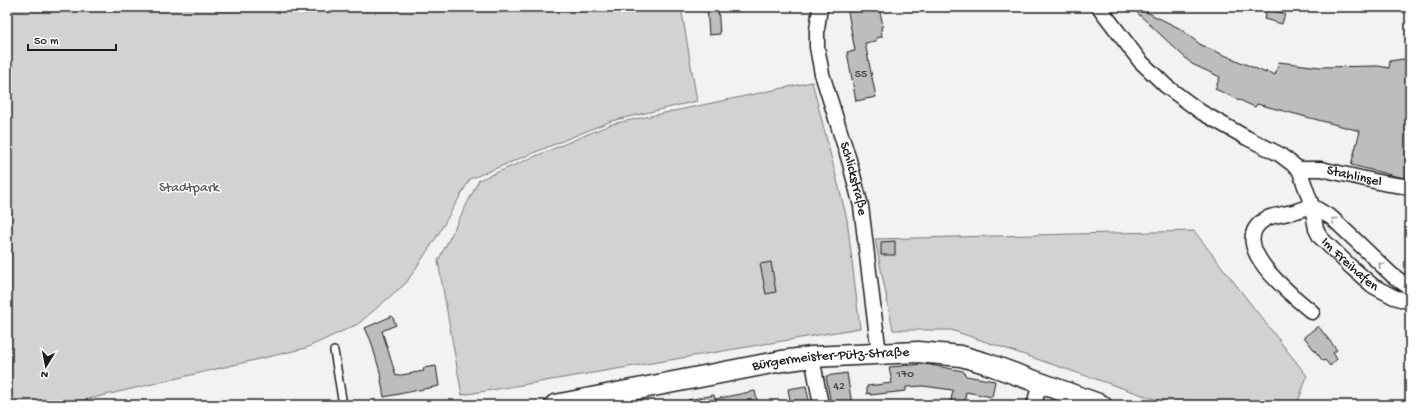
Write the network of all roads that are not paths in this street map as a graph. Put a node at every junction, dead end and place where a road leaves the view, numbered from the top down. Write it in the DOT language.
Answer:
graph roads {
  1 [pos="820,7"];
  2 [pos="1099,7"];
  3 [pos="1299,168"];
  4 [pos="1410,187"];
  5 [pos="1312,206"];
  6 [pos="1410,288"];
  7 [pos="1410,302"];
  8 [pos="1312,312"];
  9 [pos="334,351"];
  10 [pos="879,354"];
  11 [pos="812,358"];
  12 [pos="1040,383"];
  13 [pos="343,405"];
  14 [pos="555,405"];
  15 [pos="821,405"];
  16 [pos="1034,405"];
  17 [pos="1101,405"];
  1 -- 10 [label="street, Schlickstraße"];
  2 -- 3 [label="street"];
  3 -- 4 [label="street, Stahlinsel"];
  3 -- 5 [label="street, Im Freihafen"];
  6 -- 5 [label="street, Im Freihafen, one-way"];
  5 -- 7 [label="street, Im Freihafen"];
  5 -- 8 [label="street"];
  9 -- 13 [label="lane"];
  10 -- 11 [label="main road, Bürgermeister-Pütz-Straße"];
  10 -- 12 [label="main road, Bürgermeister-Pütz-Straße"];
  11 -- 14 [label="main road, Bürgermeister-Pütz-Straße"];
  11 -- 15 [label="street"];
  12 -- 16 [label="street"];
  12 -- 17 [label="main road, Bürgermeister-Pütz-Straße"];
}
